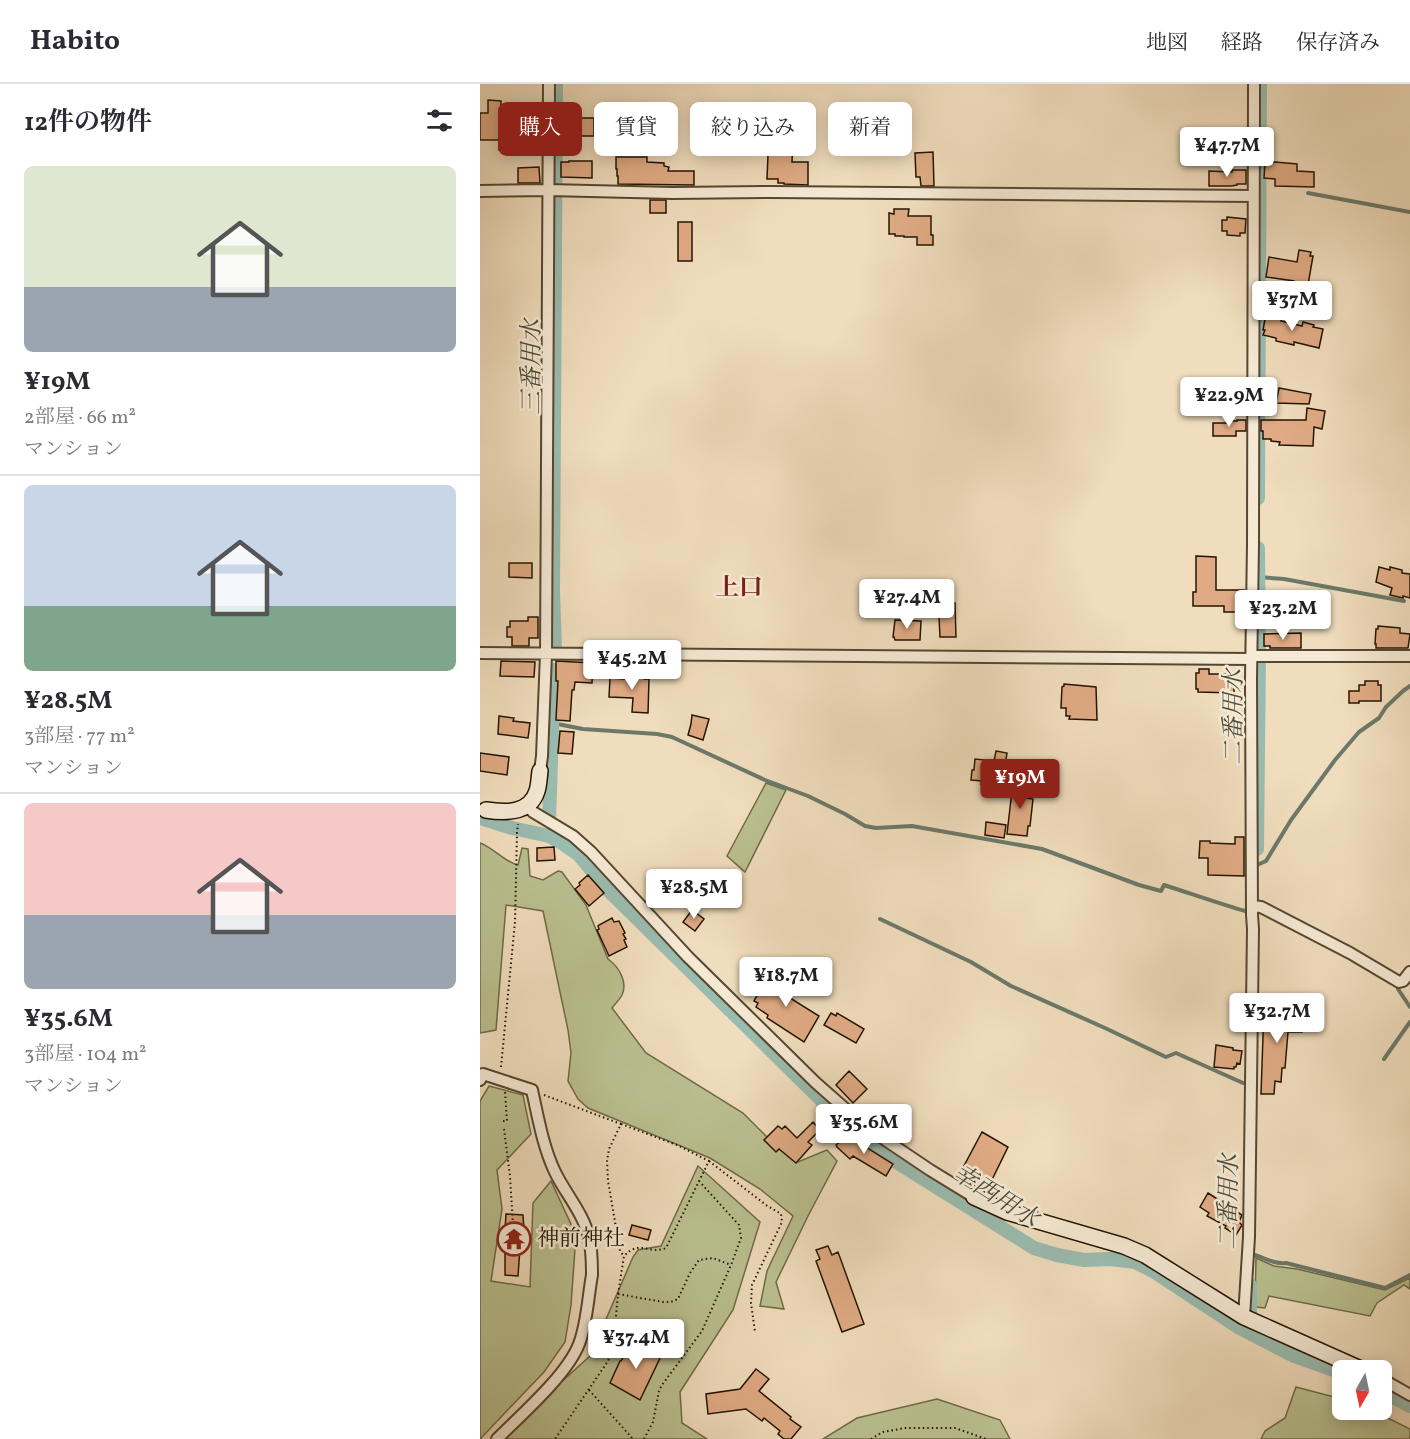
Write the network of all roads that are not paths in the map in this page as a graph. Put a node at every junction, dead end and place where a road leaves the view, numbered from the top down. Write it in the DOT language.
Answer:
graph roads {
  1 [pos="549,84"];
  2 [pos="1254,84"];
  3 [pos="480,191"];
  4 [pos="554,191"];
  5 [pos="1253,196"];
  6 [pos="480,653"];
  7 [pos="546,654"];
  8 [pos="1410,656"];
  9 [pos="1256,657"];
  10 [pos="540,771"];
  11 [pos="527,805"];
  12 [pos="483,809"];
  13 [pos="1252,906"];
  14 [pos="1410,972"];
  15 [pos="480,1080"];
  16 [pos="974,1197"];
  17 [pos="1244,1317"];
  18 [pos="1340,1360"];
  19 [pos="1392,1385"];
  20 [pos="1410,1395"];
  21 [pos="497,1439"];
  1 -- 4 [label="street"];
  2 -- 5 [label="street"];
  3 -- 4 [label="street"];
  4 -- 5 [label="street"];
  4 -- 7 [label="street"];
  5 -- 9 [label="street"];
  6 -- 7 [label="street"];
  7 -- 9 [label="street"];
  7 -- 10 [label="street"];
  8 -- 9 [label="street"];
  9 -- 13 [label="street"];
  10 -- 11 [label="street"];
  11 -- 12 [label="street"];
  11 -- 16 [label="street"];
  13 -- 14 [label="street"];
  13 -- 17 [label="street"];
  15 -- 21 [label="street"];
  16 -- 17 [label="street"];
  17 -- 18 [label="street"];
  19 -- 20 [label="street"];
}
